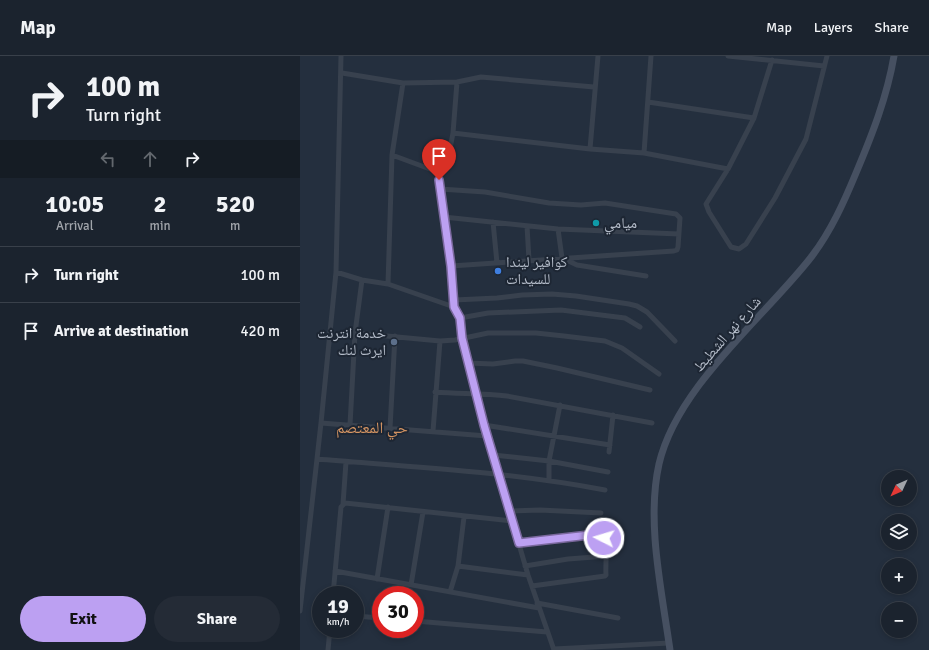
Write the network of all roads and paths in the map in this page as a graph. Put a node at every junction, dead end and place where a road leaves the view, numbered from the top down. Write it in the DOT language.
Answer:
graph roads {
  1 [pos="341,56"];
  2 [pos="598,56"];
  3 [pos="651,56"];
  4 [pos="728,56"];
  5 [pos="826,56"];
  6 [pos="894,56"];
  7 [pos="772,60"];
  8 [pos="824,66"];
  9 [pos="342,73"];
  10 [pos="457,82"];
  11 [pos="403,83"];
  12 [pos="594,87"];
  13 [pos="648,102"];
  14 [pos="754,118"];
  15 [pos="453,133"];
  16 [pos="590,149"];
  17 [pos="644,153"];
  18 [pos="392,155"];
  19 [pos="728,169"];
  20 [pos="438,172"];
  21 [pos="440,189"];
  22 [pos="444,217"];
  23 [pos="493,222"];
  24 [pos="527,226"];
  25 [pos="558,229"];
  26 [pos="679,234"];
  27 [pos="562,258"];
  28 [pos="529,260"];
  29 [pos="497,263"];
  30 [pos="451,266"];
  31 [pos="336,272"];
  32 [pos="646,276"];
  33 [pos="362,280"];
  34 [pos="388,284"];
  35 [pos="454,300"];
  36 [pos="454,307"];
  37 [pos="460,318"];
  38 [pos="640,327"];
  39 [pos="355,333"];
  40 [pos="395,336"];
  41 [pos="462,338"];
  42 [pos="440,341"];
  43 [pos="675,341"];
  44 [pos="468,363"];
  45 [pos="659,374"];
  46 [pos="650,390"];
  47 [pos="435,392"];
  48 [pos="476,393"];
  49 [pos="560,405"];
  50 [pos="613,415"];
  51 [pos="321,423"];
  52 [pos="652,423"];
  53 [pos="350,424"];
  54 [pos="484,425"];
  55 [pos="390,428"];
  56 [pos="433,431"];
  57 [pos="487,436"];
  58 [pos="553,436"];
  59 [pos="610,445"];
  60 [pos="609,452"];
  61 [pos="493,455"];
  62 [pos="317,459"];
  63 [pos="549,461"];
  64 [pos="346,462"];
  65 [pos="608,472"];
  66 [pos="499,474"];
  67 [pos="549,480"];
  68 [pos="605,490"];
  69 [pos="343,504"];
  70 [pos="388,507"];
  71 [pos="510,511"];
  72 [pos="423,512"];
  73 [pos="601,513"];
  74 [pos="464,517"];
  75 [pos="513,522"];
  76 [pos="519,543"];
  77 [pos="607,556"];
  78 [pos="458,566"];
  79 [pos="525,566"];
  80 [pos="335,571"];
  81 [pos="528,575"];
  82 [pos="377,579"];
  83 [pos="411,585"];
  84 [pos="334,586"];
  85 [pos="532,586"];
  86 [pos="450,592"];
  87 [pos="538,606"];
  88 [pos="300,611"];
  89 [pos="618,618"];
  90 [pos="424,622"];
  91 [pos="547,632"];
  92 [pos="329,638"];
  93 [pos="670,646"];
  94 [pos="328,650"];
  95 [pos="554,650"];
  1 -- 9 [label="street"];
  2 -- 12 [label="street"];
  3 -- 13 [label="street"];
  4 -- 7 [label="street"];
  5 -- 8 [label="street"];
  6 -- 93 [label="main road, شارع نهر الشطيط"];
  7 -- 8 [label="street"];
  7 -- 14 [label="street"];
  8 -- 19 [label="street"];
  9 -- 11 [label="street"];
  9 -- 31 [label="street"];
  10 -- 11 [label="street"];
  10 -- 12 [label="street"];
  10 -- 15 [label="street"];
  11 -- 18 [label="street"];
  12 -- 16 [label="street"];
  13 -- 14 [label="street"];
  13 -- 17 [label="street"];
  14 -- 19 [label="street"];
  15 -- 16 [label="street"];
  15 -- 20 [label="street"];
  16 -- 17 [label="street"];
  17 -- 19 [label="street"];
  18 -- 20 [label="street"];
  18 -- 34 [label="street"];
  20 -- 21 [label="street"];
  21 -- 22 [label="street"];
  21 -- 26 [label="street"];
  22 -- 23 [label="street"];
  22 -- 30 [label="street"];
  23 -- 24 [label="street"];
  23 -- 29 [label="street"];
  24 -- 25 [label="street"];
  24 -- 28 [label="street"];
  25 -- 26 [label="street"];
  25 -- 27 [label="street"];
  26 -- 27 [label="street"];
  27 -- 28 [label="street"];
  27 -- 32 [label="street"];
  28 -- 29 [label="street"];
  29 -- 30 [label="street"];
  30 -- 35 [label="street"];
  31 -- 33 [label="street"];
  31 -- 51 [label="street"];
  33 -- 34 [label="street"];
  33 -- 39 [label="street"];
  34 -- 36 [label="street"];
  35 -- 36 [label="street"];
  35 -- 43 [label="street"];
  36 -- 37 [label="street"];
  37 -- 38 [label="street"];
  37 -- 41 [label="street"];
  39 -- 40 [label="street"];
  39 -- 53 [label="street"];
  40 -- 42 [label="street"];
  40 -- 55 [label="street"];
  41 -- 42 [label="street"];
  41 -- 44 [label="street"];
  41 -- 45 [label="street"];
  42 -- 47 [label="street"];
  44 -- 46 [label="street"];
  44 -- 48 [label="street"];
  47 -- 48 [label="street"];
  47 -- 56 [label="street"];
  48 -- 49 [label="street"];
  48 -- 54 [label="street"];
  49 -- 50 [label="street"];
  49 -- 58 [label="street"];
  50 -- 52 [label="street"];
  50 -- 59 [label="street"];
  51 -- 53 [label="street"];
  51 -- 62 [label="street"];
  53 -- 55 [label="street"];
  54 -- 57 [label="street"];
  54 -- 58 [label="street"];
  55 -- 56 [label="street"];
  56 -- 57 [label="street"];
  57 -- 61 [label="street"];
  58 -- 59 [label="street"];
  58 -- 63 [label="street"];
  59 -- 60 [label="street"];
  61 -- 63 [label="street"];
  61 -- 66 [label="street"];
  62 -- 64 [label="street"];
  62 -- 88 [label="street"];
  63 -- 65 [label="street"];
  63 -- 67 [label="street"];
  64 -- 66 [label="street"];
  64 -- 69 [label="street"];
  66 -- 67 [label="street"];
  66 -- 71 [label="street"];
  67 -- 68 [label="street"];
  69 -- 70 [label="street"];
  69 -- 80 [label="street"];
  70 -- 72 [label="street"];
  70 -- 82 [label="street"];
  71 -- 73 [label="street"];
  71 -- 75 [label="street"];
  72 -- 74 [label="street"];
  72 -- 83 [label="street"];
  74 -- 75 [label="street"];
  74 -- 78 [label="street"];
  75 -- 76 [label="street"];
  76 -- 77 [label="street"];
  76 -- 79 [label="street"];
  77 -- 79 [label="street"];
  77 -- 85 [label="street"];
  78 -- 81 [label="street"];
  78 -- 86 [label="street"];
  79 -- 81 [label="street"];
  80 -- 82 [label="street"];
  80 -- 84 [label="street"];
  81 -- 85 [label="street"];
  82 -- 83 [label="street"];
  83 -- 86 [label="street"];
  85 -- 87 [label="street"];
  86 -- 87 [label="street"];
  87 -- 89 [label="street"];
  87 -- 91 [label="street"];
  90 -- 91 [label="street"];
  91 -- 95 [label="street"];
  92 -- 94 [label="street"];
  93 -- 95 [label="street"];
}
